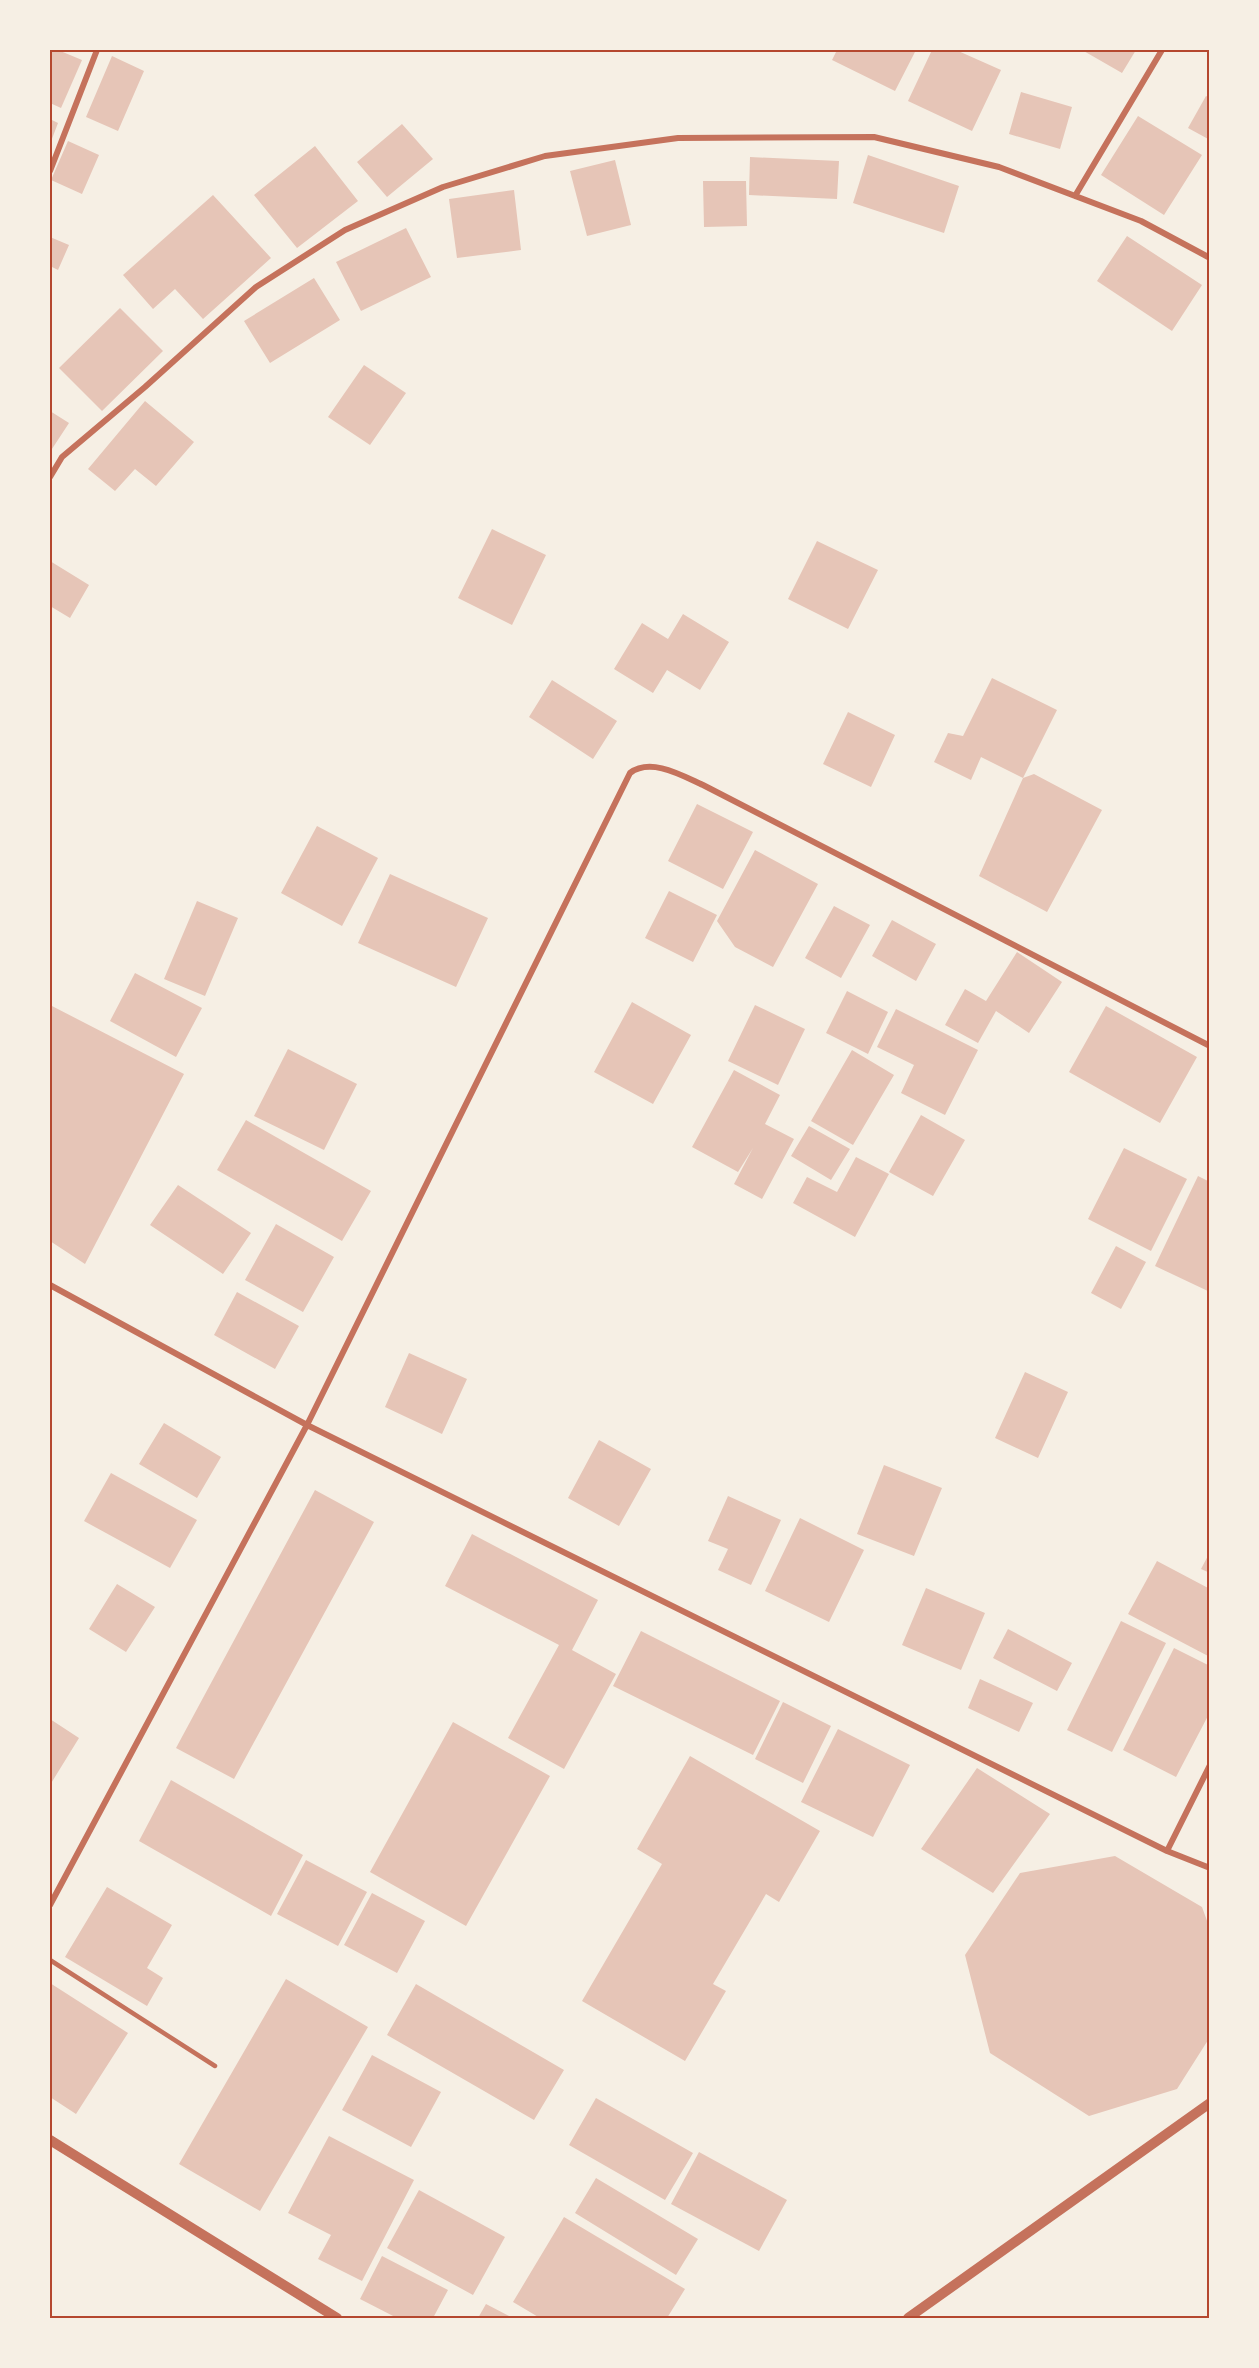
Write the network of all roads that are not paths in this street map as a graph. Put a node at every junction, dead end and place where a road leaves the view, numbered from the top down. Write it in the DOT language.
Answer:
graph roads {
  1 [pos="97,50"];
  2 [pos="1162,50"];
  3 [pos="50,171"];
  4 [pos="1075,196"];
  5 [pos="1209,258"];
  6 [pos="50,477"];
  7 [pos="1209,1046"];
  8 [pos="50,1285"];
  9 [pos="307,1425"];
  10 [pos="1209,1765"];
  11 [pos="1167,1851"];
  12 [pos="1209,1868"];
  13 [pos="50,1905"];
  14 [pos="50,1960"];
  15 [pos="215,2067"];
  16 [pos="1209,2103"];
  17 [pos="50,2140"];
  18 [pos="337,2319"];
  19 [pos="908,2319"];
  1 -- 3 [label="street"];
  2 -- 4 [label="street"];
  4 -- 5 [label="street"];
  4 -- 6 [label="street"];
  7 -- 9 [label="street"];
  8 -- 9 [label="street"];
  9 -- 11 [label="street"];
  9 -- 13 [label="street"];
  10 -- 11 [label="street"];
  11 -- 12 [label="street"];
  14 -- 15 [label="lane"];
  16 -- 19 [label="street"];
  17 -- 18 [label="street"];
}
